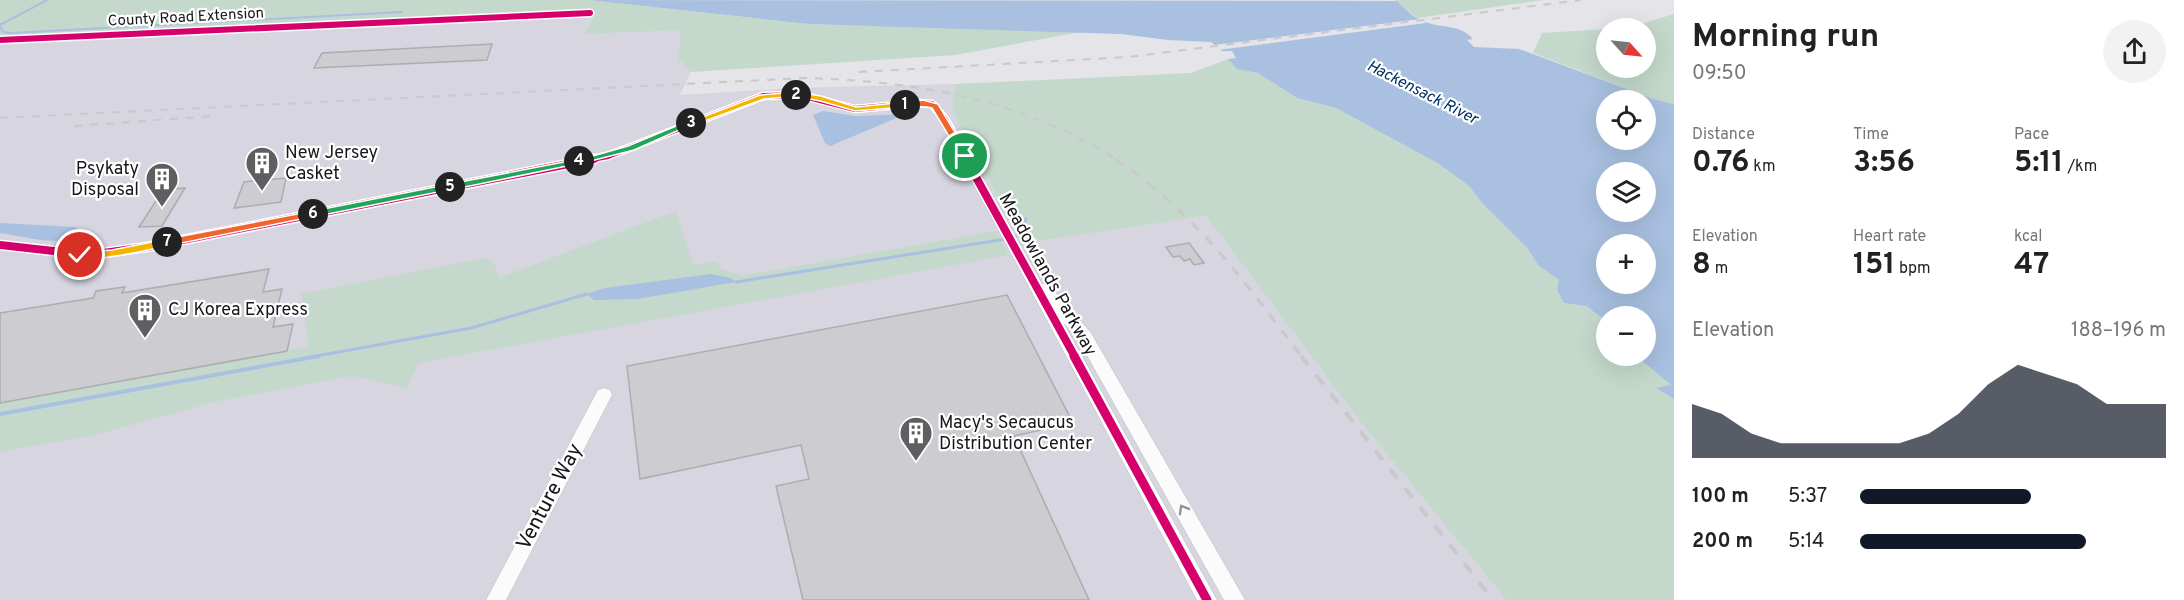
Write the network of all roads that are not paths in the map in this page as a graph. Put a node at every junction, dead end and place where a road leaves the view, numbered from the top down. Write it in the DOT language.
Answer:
graph roads {
  1 [pos="590,13"];
  2 [pos="0,40"];
  3 [pos="0,245"];
  4 [pos="1026,269"];
  5 [pos="604,395"];
  6 [pos="496,600"];
  7 [pos="1207,600"];
  8 [pos="1235,600"];
  1 -- 2 [label="street, County Road Extension"];
  3 -- 4 [label="street, Meadowlands Parkway"];
  4 -- 7 [label="street, Meadowlands Parkway"];
  8 -- 4 [label="street, Meadowlands Parkway, one-way"];
  5 -- 6 [label="street, Venture Way"];
}
